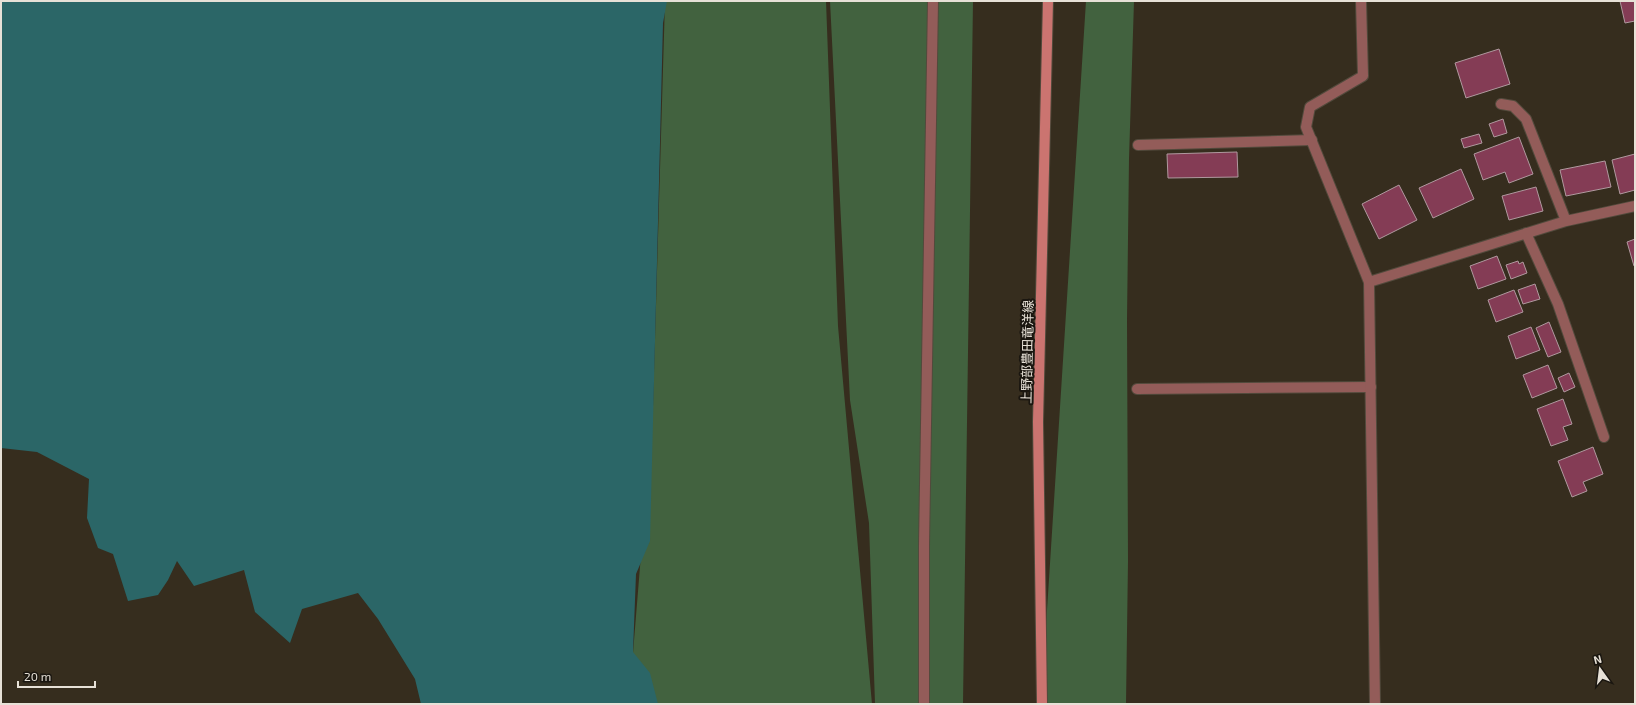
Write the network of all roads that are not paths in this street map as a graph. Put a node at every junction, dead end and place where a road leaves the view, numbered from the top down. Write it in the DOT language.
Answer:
graph roads {
  1 [pos="934,1"];
  2 [pos="1048,1"];
  3 [pos="1362,1"];
  4 [pos="1500,104"];
  5 [pos="1312,140"];
  6 [pos="1138,145"];
  7 [pos="1635,206"];
  8 [pos="1566,221"];
  9 [pos="1526,233"];
  10 [pos="1369,282"];
  11 [pos="1371,387"];
  12 [pos="1137,389"];
  13 [pos="1604,437"];
  14 [pos="924,704"];
  15 [pos="1042,704"];
  16 [pos="1375,704"];
  1 -- 14 [label="street"];
  2 -- 15 [label="main road, 上野部豊田竜洋線"];
  3 -- 5 [label="street"];
  4 -- 8 [label="street"];
  5 -- 6 [label="street"];
  5 -- 10 [label="street"];
  7 -- 8 [label="street"];
  8 -- 9 [label="street"];
  9 -- 10 [label="street"];
  9 -- 13 [label="street"];
  10 -- 11 [label="street"];
  11 -- 12 [label="street"];
  11 -- 16 [label="street"];
}
